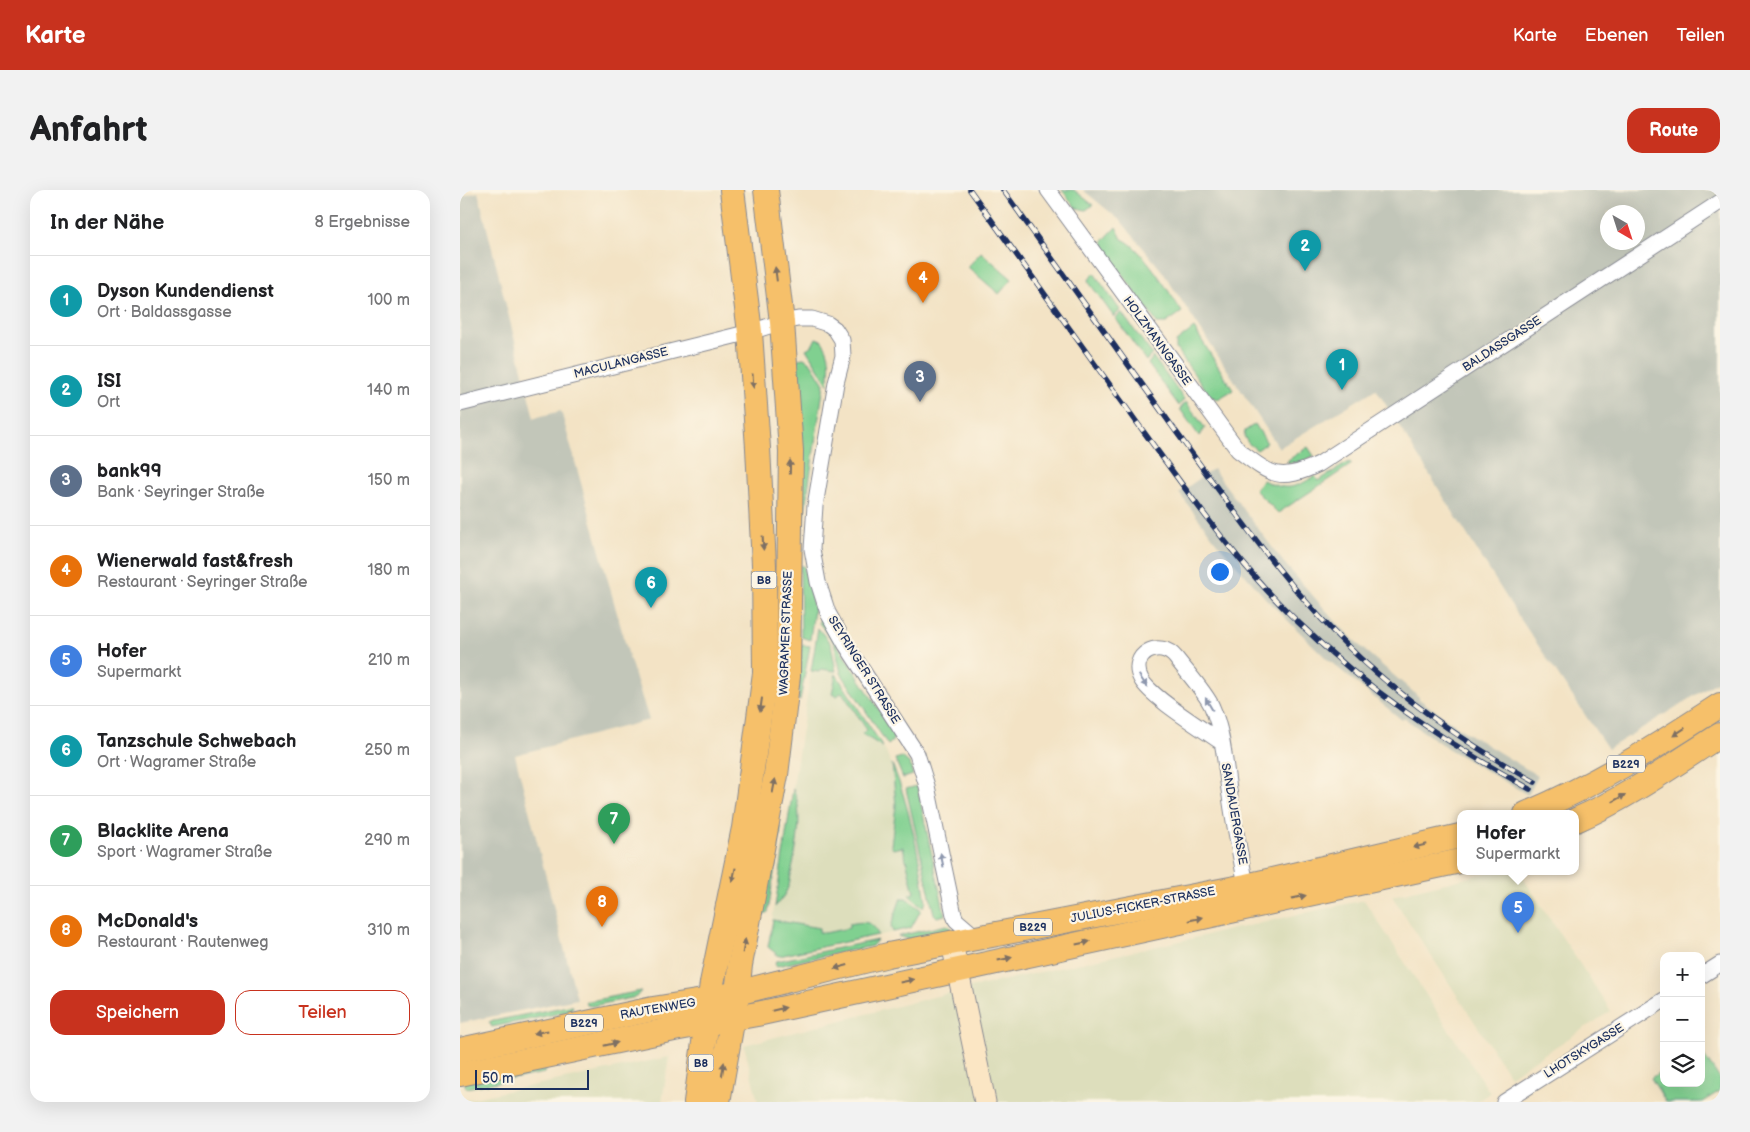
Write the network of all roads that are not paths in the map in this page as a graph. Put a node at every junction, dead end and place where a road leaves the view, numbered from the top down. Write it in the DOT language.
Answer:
graph roads {
  1 [pos="732,190"];
  2 [pos="766,190"];
  3 [pos="1048,190"];
  4 [pos="1720,202"];
  5 [pos="782,322"];
  6 [pos="835,329"];
  7 [pos="750,332"];
  8 [pos="460,404"];
  9 [pos="1280,476"];
  10 [pos="1720,705"];
  11 [pos="1720,735"];
  12 [pos="1221,742"];
  13 [pos="1535,810"];
  14 [pos="1579,819"];
  15 [pos="1457,837"];
  16 [pos="1457,862"];
  17 [pos="1249,897"];
  18 [pos="977,938"];
  19 [pos="952,942"];
  20 [pos="1720,964"];
  21 [pos="957,970"];
  22 [pos="1705,973"];
  23 [pos="737,994"];
  24 [pos="1660,1003"];
  25 [pos="708,1012"];
  26 [pos="732,1018"];
  27 [pos="460,1050"];
  28 [pos="460,1074"];
  29 [pos="1509,1101"];
  30 [pos="696,1102"];
  31 [pos="718,1102"];
  32 [pos="985,1102"];
  1 -- 7 [label="main road, WAGRAMER STRASSE / B8"];
  5 -- 2 [label="main road, WAGRAMER STRASSE / B8, one-way"];
  3 -- 9 [label="street, HOLZMANNGASSE"];
  4 -- 9 [label="street, BALDASSGASSE"];
  5 -- 6 [label="street, MACULANGASSE"];
  5 -- 7 [label="street, MACULANGASSE"];
  23 -- 5 [label="main road, WAGRAMER STRASSE / B8, one-way"];
  18 -- 6 [label="street, SEYRINGER STRASSE, one-way"];
  7 -- 8 [label="street, MACULANGASSE"];
  7 -- 25 [label="main road, WAGRAMER STRASSE / B8, one-way"];
  10 -- 13 [label="main road, B229, one-way"];
  14 -- 11 [label="main road, B229, one-way"];
  12 -- 12 [label="street, SANDAUERGASSE, one-way"];
  12 -- 17 [label="street, SANDAUERGASSE"];
  15 -- 17 [label="main road, JULIUS-FICKER-STRASSE / B229, one-way"];
  17 -- 16 [label="main road, JULIUS-FICKER-STRASSE / B229, one-way"];
  17 -- 18 [label="main road, JULIUS-FICKER-STRASSE / B229"];
  21 -- 17 [label="main road, JULIUS-FICKER-STRASSE / B229, one-way"];
  18 -- 19 [label="main road, JULIUS-FICKER-STRASSE / B229"];
  19 -- 21 [label="main road"];
  19 -- 23 [label="main road, JULIUS-FICKER-STRASSE / B229, one-way"];
  20 -- 22 [label="street"];
  26 -- 21 [label="main road, JULIUS-FICKER-STRASSE / B229, one-way"];
  21 -- 32 [label="main road"];
  23 -- 25 [label="main road, JULIUS-FICKER-STRASSE / B229"];
  23 -- 26 [label="main road, WAGRAMER STRASSE / B8"];
  24 -- 29 [label="street, LHOTSKYGASSE"];
  25 -- 26 [label="main road, B229"];
  25 -- 27 [label="main road, RAUTENWEG / B229, one-way"];
  28 -- 25 [label="main road, RAUTENWEG / B229, one-way"];
  25 -- 30 [label="main road, WAGRAMER STRASSE / B8"];
  31 -- 26 [label="main road, WAGRAMER STRASSE / B8, one-way"];
}
